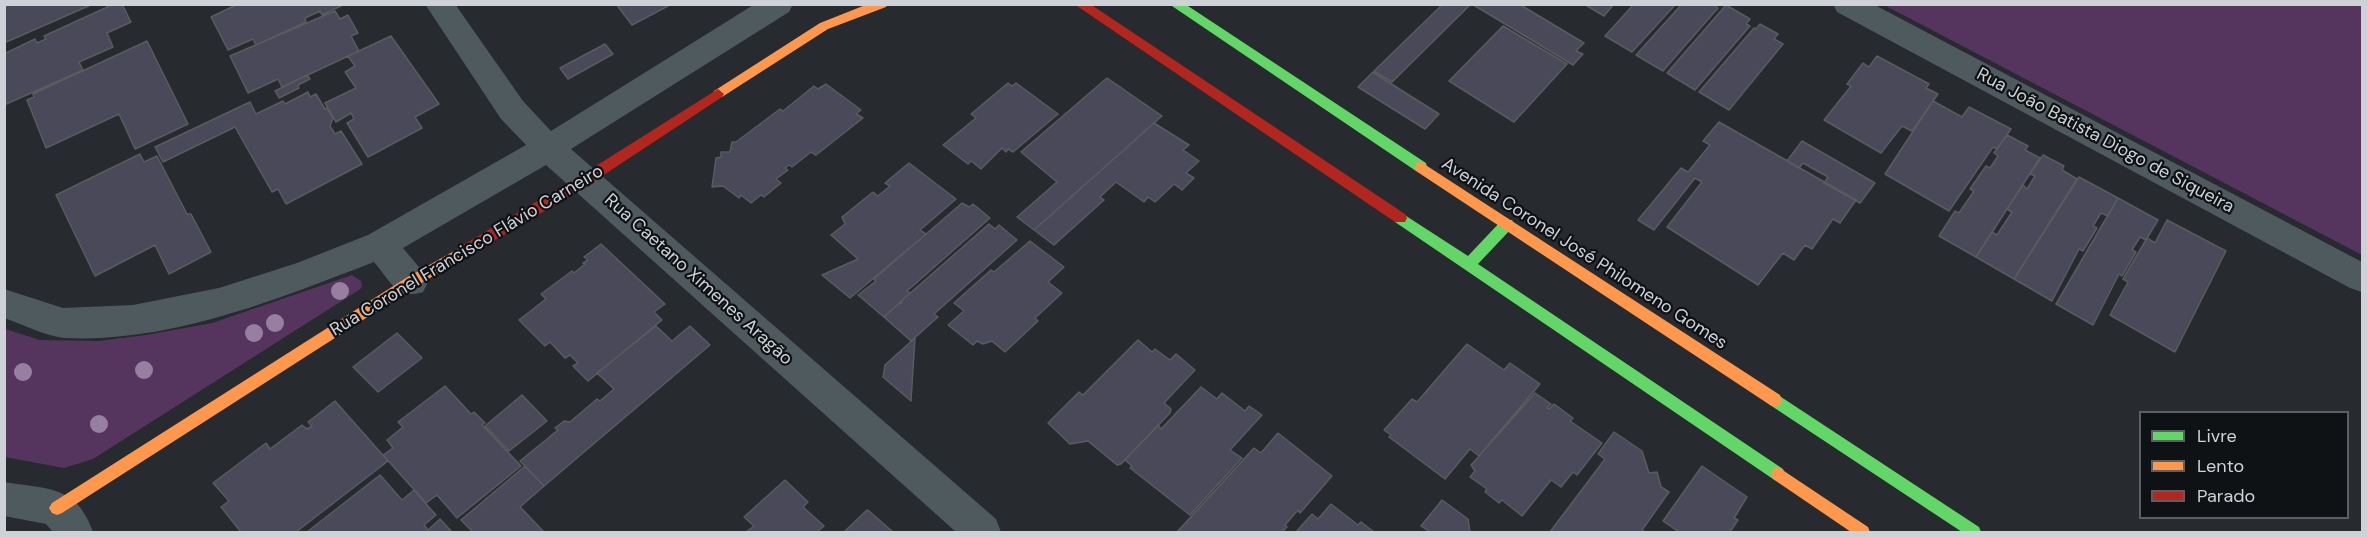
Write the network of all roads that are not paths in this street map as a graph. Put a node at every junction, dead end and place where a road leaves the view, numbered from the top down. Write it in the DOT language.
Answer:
graph roads {
  1 [pos="439,4"];
  2 [pos="779,4"];
  3 [pos="882,4"];
  4 [pos="1080,4"];
  5 [pos="1175,4"];
  6 [pos="1847,4"];
  7 [pos="548,148"];
  8 [pos="585,180"];
  9 [pos="1507,224"];
  10 [pos="380,245"];
  11 [pos="1469,264"];
  12 [pos="2362,278"];
  13 [pos="411,282"];
  14 [pos="4,303"];
  15 [pos="4,499"];
  16 [pos="66,520"];
  17 [pos="983,532"];
  18 [pos="1863,532"];
  19 [pos="1974,532"];
  1 -- 7 [label="street, Rua Caetano Ximenes Aragão"];
  2 -- 7 [label="street"];
  3 -- 8 [label="main road, Rua Coronel Francisco Flávio Carneiro"];
  4 -- 11 [label="main road"];
  5 -- 9 [label="main road, Avenida Coronel José Philomeno Gomes"];
  6 -- 12 [label="street, Rua João Batista Diogo de Siqueira"];
  7 -- 8 [label="street, Rua Caetano Ximenes Aragão"];
  7 -- 10 [label="street"];
  8 -- 13 [label="main road, Rua Coronel Francisco Flávio Carneiro"];
  8 -- 17 [label="street, Rua Caetano Ximenes Aragão"];
  9 -- 11 [label="main road"];
  9 -- 19 [label="main road, Avenida Coronel José Philomeno Gomes"];
  10 -- 13 [label="street"];
  10 -- 14 [label="street"];
  11 -- 18 [label="main road"];
  13 -- 16 [label="main road, Rua Coronel Francisco Flávio Carneiro"];
  15 -- 16 [label="street"];
}
